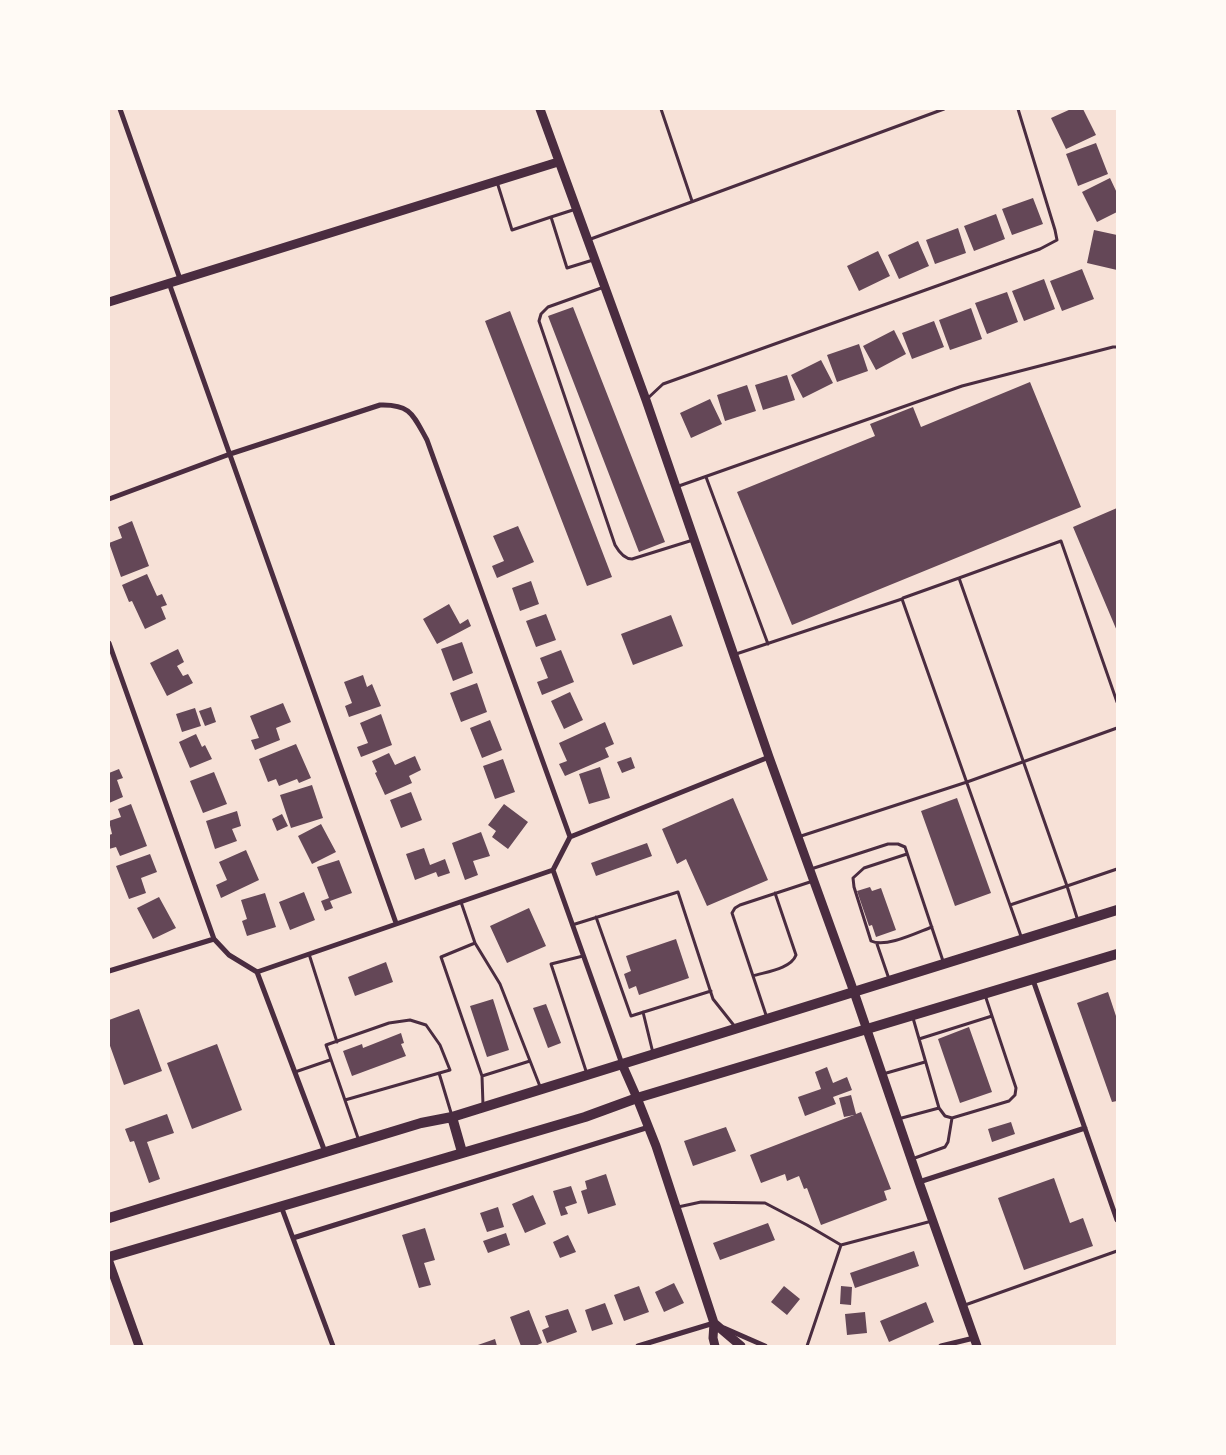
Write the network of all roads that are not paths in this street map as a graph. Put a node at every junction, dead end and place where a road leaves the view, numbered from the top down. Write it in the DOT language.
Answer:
graph roads {
  1 [pos="120,109"];
  2 [pos="661,109"];
  3 [pos="944,109"];
  4 [pos="1018,109"];
  5 [pos="542,111"];
  6 [pos="558,162"];
  7 [pos="496,181"];
  8 [pos="692,201"];
  9 [pos="576,209"];
  10 [pos="551,217"];
  11 [pos="587,240"];
  12 [pos="594,260"];
  13 [pos="180,279"];
  14 [pos="169,283"];
  15 [pos="604,287"];
  16 [pos="109,302"];
  17 [pos="1117,347"];
  18 [pos="646,400"];
  19 [pos="230,454"];
  20 [pos="706,477"];
  21 [pos="676,487"];
  22 [pos="109,498"];
  23 [pos="694,540"];
  24 [pos="959,578"];
  25 [pos="902,598"];
  26 [pos="109,643"];
  27 [pos="768,644"];
  28 [pos="734,655"];
  29 [pos="1117,702"];
  30 [pos="1117,728"];
  31 [pos="769,758"];
  32 [pos="1023,762"];
  33 [pos="967,782"];
  34 [pos="570,837"];
  35 [pos="798,837"];
  36 [pos="907,854"];
  37 [pos="1117,869"];
  38 [pos="553,870"];
  39 [pos="810,870"];
  40 [pos="813,881"];
  41 [pos="1067,886"];
  42 [pos="775,894"];
  43 [pos="461,902"];
  44 [pos="1010,905"];
  45 [pos="1117,910"];
  46 [pos="596,917"];
  47 [pos="1078,922"];
  48 [pos="396,923"];
  49 [pos="572,925"];
  50 [pos="932,927"];
  51 [pos="214,939"];
  52 [pos="1022,940"];
  53 [pos="475,943"];
  54 [pos="877,944"];
  55 [pos="309,954"];
  56 [pos="1117,954"];
  57 [pos="583,956"];
  58 [pos="944,964"];
  59 [pos="109,971"];
  60 [pos="257,972"];
  61 [pos="753,976"];
  62 [pos="889,980"];
  63 [pos="1033,980"];
  64 [pos="711,991"];
  65 [pos="854,992"];
  66 [pos="985,994"];
  67 [pos="643,1012"];
  68 [pos="912,1016"];
  69 [pos="992,1016"];
  70 [pos="767,1018"];
  71 [pos="736,1028"];
  72 [pos="866,1029"];
  73 [pos="919,1040"];
  74 [pos="337,1042"];
  75 [pos="653,1054"];
  76 [pos="330,1060"];
  77 [pos="530,1062"];
  78 [pos="925,1062"];
  79 [pos="622,1064"];
  80 [pos="295,1072"];
  81 [pos="439,1073"];
  82 [pos="882,1074"];
  83 [pos="587,1075"];
  84 [pos="482,1076"];
  85 [pos="541,1089"];
  86 [pos="637,1098"];
  87 [pos="345,1100"];
  88 [pos="484,1107"];
  89 [pos="939,1108"];
  90 [pos="452,1116"];
  91 [pos="952,1118"];
  92 [pos="897,1119"];
  93 [pos="649,1127"];
  94 [pos="1086,1128"];
  95 [pos="360,1142"];
  96 [pos="325,1152"];
  97 [pos="462,1152"];
  98 [pos="911,1159"];
  99 [pos="919,1182"];
  100 [pos="281,1206"];
  101 [pos="676,1207"];
  102 [pos="109,1218"];
  103 [pos="1117,1220"];
  104 [pos="933,1221"];
  105 [pos="293,1238"];
  106 [pos="841,1245"];
  107 [pos="1117,1251"];
  108 [pos="109,1257"];
  109 [pos="109,1262"];
  110 [pos="963,1305"];
  111 [pos="714,1323"];
  112 [pos="976,1342"];
  113 [pos="139,1346"];
  114 [pos="333,1346"];
  115 [pos="638,1346"];
  116 [pos="716,1346"];
  117 [pos="741,1346"];
  118 [pos="765,1346"];
  119 [pos="807,1346"];
  120 [pos="940,1346"];
  1 -- 13 [label="street"];
  2 -- 8 [label="lane"];
  3 -- 8 [label="lane"];
  4 -- 18 [label="lane"];
  5 -- 6 [label="street"];
  6 -- 7 [label="street"];
  6 -- 9 [label="street"];
  7 -- 10 [label="lane"];
  7 -- 13 [label="street"];
  8 -- 11 [label="lane"];
  9 -- 10 [label="lane"];
  9 -- 11 [label="street"];
  10 -- 12 [label="lane"];
  11 -- 12 [label="street"];
  12 -- 15 [label="street"];
  13 -- 14 [label="street"];
  14 -- 16 [label="street"];
  14 -- 19 [label="street"];
  15 -- 18 [label="street"];
  15 -- 23 [label="lane"];
  17 -- 20 [label="lane"];
  18 -- 21 [label="street"];
  19 -- 22 [label="street"];
  19 -- 34 [label="street"];
  19 -- 48 [label="street"];
  20 -- 21 [label="lane"];
  20 -- 27 [label="lane"];
  21 -- 23 [label="street"];
  23 -- 28 [label="street"];
  24 -- 25 [label="lane"];
  24 -- 29 [label="lane"];
  24 -- 32 [label="lane"];
  25 -- 27 [label="lane"];
  25 -- 33 [label="lane"];
  26 -- 51 [label="street"];
  27 -- 28 [label="lane"];
  28 -- 31 [label="street"];
  30 -- 32 [label="lane"];
  31 -- 34 [label="street"];
  31 -- 35 [label="street"];
  32 -- 33 [label="lane"];
  32 -- 41 [label="lane"];
  33 -- 35 [label="lane"];
  33 -- 44 [label="lane"];
  34 -- 38 [label="street"];
  35 -- 39 [label="street"];
  36 -- 39 [label="lane"];
  36 -- 50 [label="lane"];
  36 -- 54 [label="lane"];
  37 -- 41 [label="lane"];
  38 -- 43 [label="street"];
  38 -- 49 [label="street"];
  39 -- 40 [label="street"];
  40 -- 42 [label="lane"];
  40 -- 65 [label="street"];
  41 -- 44 [label="lane"];
  41 -- 47 [label="lane"];
  42 -- 61 [label="lane"];
  42 -- 61 [label="lane"];
  43 -- 48 [label="street"];
  43 -- 53 [label="lane"];
  44 -- 52 [label="lane"];
  45 -- 47 [label="main road"];
  46 -- 49 [label="lane"];
  46 -- 64 [label="lane"];
  46 -- 67 [label="lane"];
  47 -- 52 [label="main road"];
  48 -- 55 [label="street"];
  49 -- 57 [label="street"];
  50 -- 54 [label="lane"];
  50 -- 58 [label="lane"];
  51 -- 59 [label="street"];
  51 -- 60 [label="street"];
  52 -- 58 [label="main road"];
  53 -- 77 [label="lane"];
  53 -- 84 [label="lane"];
  54 -- 62 [label="lane"];
  55 -- 60 [label="street"];
  55 -- 74 [label="lane"];
  56 -- 63 [label="main road"];
  57 -- 79 [label="street"];
  57 -- 83 [label="lane"];
  58 -- 62 [label="main road"];
  60 -- 80 [label="street"];
  61 -- 70 [label="lane"];
  62 -- 65 [label="main road"];
  63 -- 66 [label="main road"];
  63 -- 94 [label="street"];
  64 -- 67 [label="lane"];
  64 -- 71 [label="lane"];
  65 -- 70 [label="main road"];
  65 -- 72 [label="street"];
  66 -- 68 [label="main road"];
  66 -- 69 [label="lane"];
  67 -- 75 [label="lane"];
  68 -- 72 [label="main road"];
  68 -- 73 [label="lane"];
  69 -- 73 [label="lane"];
  69 -- 91 [label="lane"];
  70 -- 71 [label="main road"];
  71 -- 75 [label="main road"];
  72 -- 82 [label="street"];
  72 -- 86 [label="main road"];
  73 -- 78 [label="lane"];
  74 -- 76 [label="lane"];
  74 -- 81 [label="lane"];
  75 -- 79 [label="main road"];
  76 -- 80 [label="lane"];
  76 -- 87 [label="lane"];
  77 -- 84 [label="lane"];
  77 -- 85 [label="lane"];
  78 -- 82 [label="lane"];
  78 -- 89 [label="lane"];
  79 -- 83 [label="main road"];
  79 -- 86 [label="street"];
  80 -- 96 [label="street"];
  81 -- 87 [label="lane"];
  81 -- 90 [label="lane"];
  82 -- 92 [label="street"];
  83 -- 85 [label="main road"];
  84 -- 88 [label="lane"];
  85 -- 88 [label="main road"];
  86 -- 93 [label="street"];
  86 -- 97 [label="main road"];
  87 -- 95 [label="lane"];
  88 -- 90 [label="main road"];
  89 -- 91 [label="lane"];
  89 -- 92 [label="lane"];
  90 -- 95 [label="main road"];
  90 -- 97 [label="main road"];
  91 -- 98 [label="lane"];
  92 -- 98 [label="street"];
  93 -- 101 [label="street"];
  93 -- 105 [label="street"];
  94 -- 99 [label="street"];
  94 -- 103 [label="street"];
  95 -- 96 [label="main road"];
  96 -- 102 [label="main road"];
  97 -- 100 [label="main road"];
  98 -- 99 [label="street"];
  99 -- 104 [label="street"];
  100 -- 105 [label="street"];
  100 -- 108 [label="main road"];
  101 -- 106 [label="lane"];
  101 -- 111 [label="street"];
  104 -- 106 [label="lane"];
  104 -- 110 [label="street"];
  105 -- 114 [label="street"];
  106 -- 119 [label="lane"];
  107 -- 110 [label="lane"];
  109 -- 113 [label="street"];
  110 -- 112 [label="street"];
  111 -- 115 [label="street"];
  111 -- 116 [label="street"];
  111 -- 117 [label="street"];
  111 -- 118 [label="street"];
  112 -- 120 [label="street"];
}
